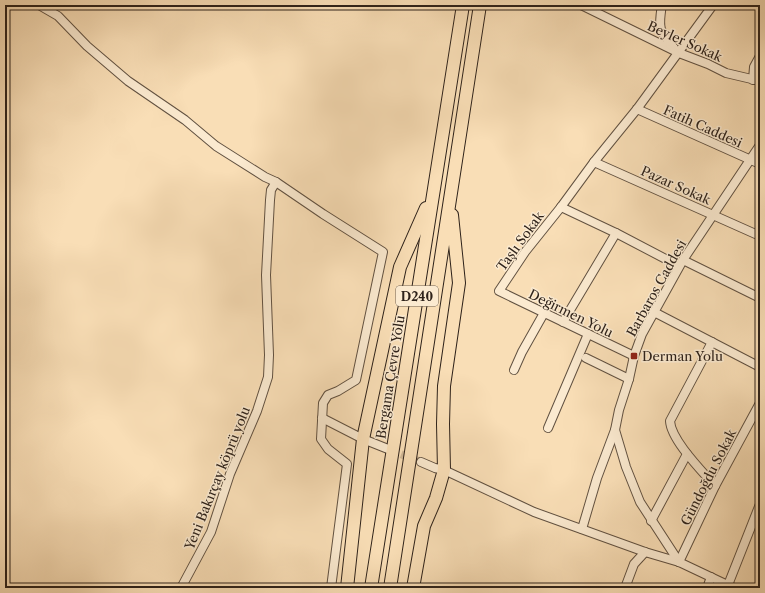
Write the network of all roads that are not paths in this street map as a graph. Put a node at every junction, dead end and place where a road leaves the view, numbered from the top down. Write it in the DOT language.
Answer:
graph roads {
  1 [pos="39,5"];
  2 [pos="463,5"];
  3 [pos="480,5"];
  4 [pos="581,5"];
  5 [pos="662,5"];
  6 [pos="713,5"];
  7 [pos="679,53"];
  8 [pos="760,56"];
  9 [pos="757,80"];
  10 [pos="637,109"];
  11 [pos="760,145"];
  12 [pos="750,160"];
  13 [pos="594,162"];
  14 [pos="760,164"];
  15 [pos="276,182"];
  16 [pos="433,192"];
  17 [pos="450,198"];
  18 [pos="561,207"];
  19 [pos="713,214"];
  20 [pos="616,233"];
  21 [pos="760,236"];
  22 [pos="681,263"];
  23 [pos="499,291"];
  24 [pos="760,298"];
  25 [pos="654,312"];
  26 [pos="544,313"];
  27 [pos="563,322"];
  28 [pos="588,334"];
  29 [pos="712,342"];
  30 [pos="634,356"];
  31 [pos="586,358"];
  32 [pos="760,367"];
  33 [pos="514,370"];
  34 [pos="629,379"];
  35 [pos="760,403"];
  36 [pos="322,418"];
  37 [pos="548,428"];
  38 [pos="615,430"];
  39 [pos="363,438"];
  40 [pos="388,449"];
  41 [pos="688,454"];
  42 [pos="421,462"];
  43 [pos="444,470"];
  44 [pos="715,486"];
  45 [pos="760,504"];
  46 [pos="651,521"];
  47 [pos="582,529"];
  48 [pos="644,552"];
  49 [pos="679,562"];
  50 [pos="711,577"];
  51 [pos="731,587"];
  52 [pos="181,588"];
  53 [pos="332,588"];
  54 [pos="347,588"];
  55 [pos="371,588"];
  56 [pos="390,588"];
  57 [pos="412,588"];
  58 [pos="625,588"];
  59 [pos="707,588"];
  1 -- 15 [label="street"];
  2 -- 16 [label="highway, Bergama Çevre Yolu / D240"];
  3 -- 17 [label="highway, D240"];
  4 -- 7 [label="street, Beyler Sokak"];
  5 -- 7 [label="street"];
  6 -- 7 [label="street, Taşlı Sokak"];
  7 -- 9 [label="street, Beyler Sokak"];
  7 -- 10 [label="street, Taşlı Sokak"];
  8 -- 9 [label="street"];
  10 -- 12 [label="street, Fatih Caddesi"];
  10 -- 13 [label="street, Taşlı Sokak"];
  11 -- 12 [label="street, Barbaros Caddesi"];
  12 -- 14 [label="street, Fatih Caddesi"];
  12 -- 19 [label="street, Barbaros Caddesi"];
  13 -- 18 [label="street, Taşlı Sokak"];
  13 -- 19 [label="street, Pazar Sokak"];
  15 -- 36 [label="street"];
  15 -- 52 [label="street, Yeni Bakırçay köprü yolu"];
  16 -- 39 [label="highway"];
  16 -- 55 [label="highway, Bergama Çevre Yolu / D240"];
  17 -- 43 [label="highway"];
  17 -- 56 [label="highway, D240"];
  18 -- 20 [label="street"];
  18 -- 23 [label="street, Taşlı Sokak"];
  19 -- 21 [label="street, Pazar Sokak"];
  19 -- 22 [label="street, Barbaros Caddesi"];
  20 -- 22 [label="street"];
  20 -- 27 [label="street"];
  22 -- 24 [label="street"];
  22 -- 25 [label="street, Barbaros Caddesi"];
  23 -- 26 [label="street, Değirmen Yolu"];
  25 -- 29 [label="street"];
  25 -- 30 [label="street, Barbaros Caddesi"];
  26 -- 27 [label="street, Değirmen Yolu"];
  26 -- 33 [label="street"];
  27 -- 28 [label="street, Değirmen Yolu"];
  28 -- 30 [label="street, Değirmen Yolu"];
  28 -- 37 [label="street"];
  29 -- 32 [label="street"];
  29 -- 41 [label="street"];
  30 -- 34 [label="street, Barbaros Caddesi"];
  31 -- 34 [label="street"];
  34 -- 38 [label="street, Barbaros Caddesi"];
  35 -- 44 [label="street, Gündoğdu Sokak"];
  36 -- 39 [label="street"];
  36 -- 53 [label="street"];
  38 -- 46 [label="street, Barbaros Caddesi"];
  38 -- 47 [label="street"];
  39 -- 40 [label="street"];
  39 -- 54 [label="highway"];
  41 -- 44 [label="street"];
  41 -- 46 [label="street"];
  42 -- 43 [label="street"];
  43 -- 47 [label="street"];
  43 -- 57 [label="highway"];
  44 -- 49 [label="street, Gündoğdu Sokak"];
  45 -- 51 [label="street"];
  46 -- 49 [label="street, Barbaros Caddesi"];
  47 -- 48 [label="street"];
  48 -- 49 [label="street"];
  48 -- 58 [label="street"];
  49 -- 50 [label="street"];
  50 -- 51 [label="street"];
  50 -- 59 [label="street"];
}
